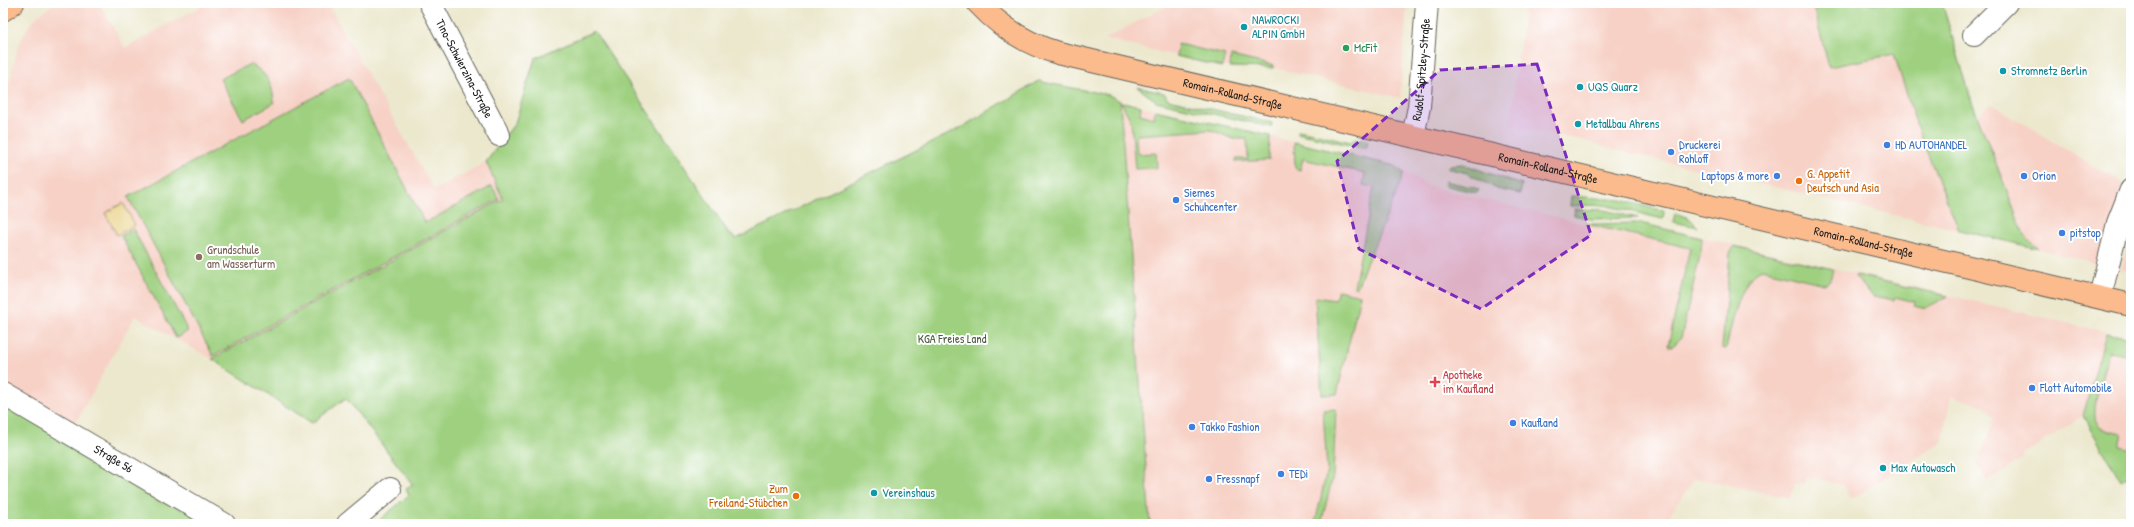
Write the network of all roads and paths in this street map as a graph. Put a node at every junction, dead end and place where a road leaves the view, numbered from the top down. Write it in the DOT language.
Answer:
graph roads {
  1 [pos="13,3"];
  2 [pos="430,3"];
  3 [pos="978,3"];
  4 [pos="1427,3"];
  5 [pos="2006,3"];
  6 [pos="3,10"];
  7 [pos="1974,35"];
  8 [pos="499,135"];
  9 [pos="1413,136"];
  10 [pos="2131,190"];
  11 [pos="2100,297"];
  12 [pos="2131,304"];
  13 [pos="3,394"];
  14 [pos="390,489"];
  15 [pos="224,524"];
  16 [pos="348,524"];
  1 -- 6 [label="main road"];
  2 -- 8 [label="street, Tino-Schwierzina-Straße"];
  3 -- 9 [label="main road, Romain-Rolland-Straße"];
  4 -- 9 [label="street, Rudolf-Spitzley-Straße"];
  5 -- 7 [label="street"];
  9 -- 11 [label="main road, Romain-Rolland-Straße"];
  10 -- 11 [label="street"];
  11 -- 12 [label="main road, Romain-Rolland-Straße"];
  13 -- 15 [label="street, Straße 56"];
  14 -- 16 [label="street"];
}
